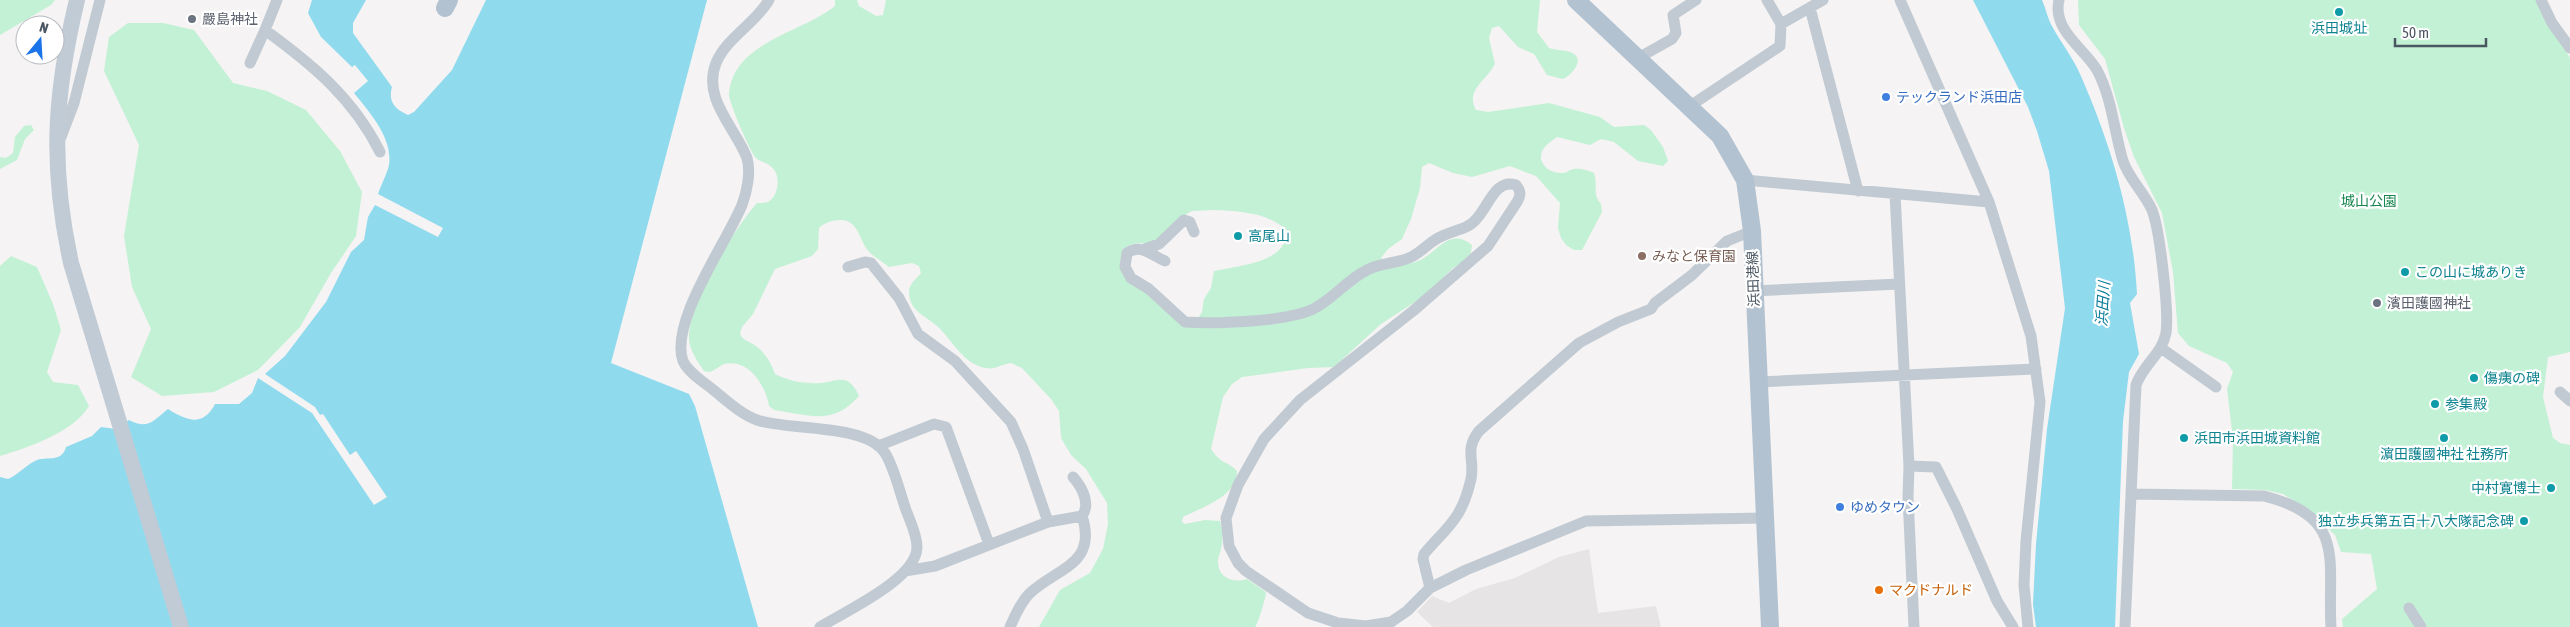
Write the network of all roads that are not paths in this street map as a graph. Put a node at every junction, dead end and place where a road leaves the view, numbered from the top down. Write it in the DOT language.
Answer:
graph roads {
  1 [pos="77,0"];
  2 [pos="100,0"];
  3 [pos="277,0"];
  4 [pos="768,0"];
  5 [pos="1696,0"];
  6 [pos="1766,0"];
  7 [pos="1822,0"];
  8 [pos="1900,0"];
  9 [pos="2059,0"];
  10 [pos="2541,0"];
  11 [pos="1578,1"];
  12 [pos="1810,8"];
  13 [pos="1781,24"];
  14 [pos="265,30"];
  15 [pos="2570,48"];
  16 [pos="1638,58"];
  17 [pos="250,63"];
  18 [pos="1690,106"];
  19 [pos="56,150"];
  20 [pos="380,152"];
  21 [pos="1745,180"];
  22 [pos="1858,191"];
  23 [pos="1895,194"];
  24 [pos="1989,202"];
  25 [pos="1752,231"];
  26 [pos="1194,232"];
  27 [pos="1145,249"];
  28 [pos="1165,261"];
  29 [pos="848,266"];
  30 [pos="1899,284"];
  31 [pos="1753,291"];
  32 [pos="2162,348"];
  33 [pos="2036,369"];
  34 [pos="1904,376"];
  35 [pos="1759,382"];
  36 [pos="2216,387"];
  37 [pos="2560,392"];
  38 [pos="2570,401"];
  39 [pos="878,446"];
  40 [pos="1909,466"];
  41 [pos="1073,477"];
  42 [pos="2131,494"];
  43 [pos="1082,516"];
  44 [pos="1764,518"];
  45 [pos="1048,522"];
  46 [pos="989,544"];
  47 [pos="905,571"];
  48 [pos="1430,588"];
  49 [pos="2409,608"];
  50 [pos="181,627"];
  51 [pos="820,627"];
  52 [pos="1010,627"];
  53 [pos="1770,627"];
  54 [pos="1914,627"];
  55 [pos="2013,627"];
  56 [pos="2028,627"];
  57 [pos="2125,627"];
  58 [pos="2331,627"];
  59 [pos="2420,627"];
  1 -- 19 [label="street"];
  2 -- 19 [label="street"];
  3 -- 14 [label="street"];
  4 -- 39 [label="street"];
  5 -- 16 [label="street"];
  6 -- 13 [label="street"];
  7 -- 12 [label="street"];
  8 -- 24 [label="street"];
  9 -- 32 [label="street"];
  10 -- 15 [label="street"];
  11 -- 16 [label="main road, 浜田港線"];
  12 -- 13 [label="street"];
  12 -- 22 [label="street"];
  13 -- 18 [label="street"];
  14 -- 17 [label="street"];
  14 -- 20 [label="street"];
  16 -- 18 [label="main road, 浜田港線"];
  18 -- 21 [label="main road, 浜田港線"];
  19 -- 50 [label="street"];
  21 -- 22 [label="street"];
  21 -- 25 [label="main road, 浜田港線"];
  22 -- 23 [label="street"];
  23 -- 24 [label="street"];
  23 -- 30 [label="street"];
  24 -- 33 [label="street"];
  25 -- 31 [label="main road, 浜田港線"];
  25 -- 48 [label="street"];
  26 -- 27 [label="street"];
  27 -- 28 [label="street"];
  27 -- 48 [label="street"];
  29 -- 45 [label="street"];
  30 -- 31 [label="street"];
  30 -- 34 [label="street"];
  31 -- 35 [label="main road, 浜田港線"];
  32 -- 36 [label="street"];
  32 -- 42 [label="street"];
  33 -- 34 [label="street"];
  33 -- 56 [label="street"];
  34 -- 35 [label="street"];
  34 -- 40 [label="street"];
  35 -- 44 [label="main road, 浜田港線"];
  37 -- 38 [label="street"];
  39 -- 46 [label="street"];
  39 -- 47 [label="street"];
  40 -- 54 [label="street"];
  40 -- 55 [label="street"];
  41 -- 43 [label="street"];
  42 -- 57 [label="street"];
  42 -- 58 [label="street"];
  43 -- 45 [label="street"];
  43 -- 52 [label="street"];
  44 -- 48 [label="street"];
  44 -- 53 [label="main road, 浜田港線"];
  45 -- 46 [label="street"];
  46 -- 47 [label="street"];
  47 -- 51 [label="street"];
  49 -- 59 [label="street"];
}
